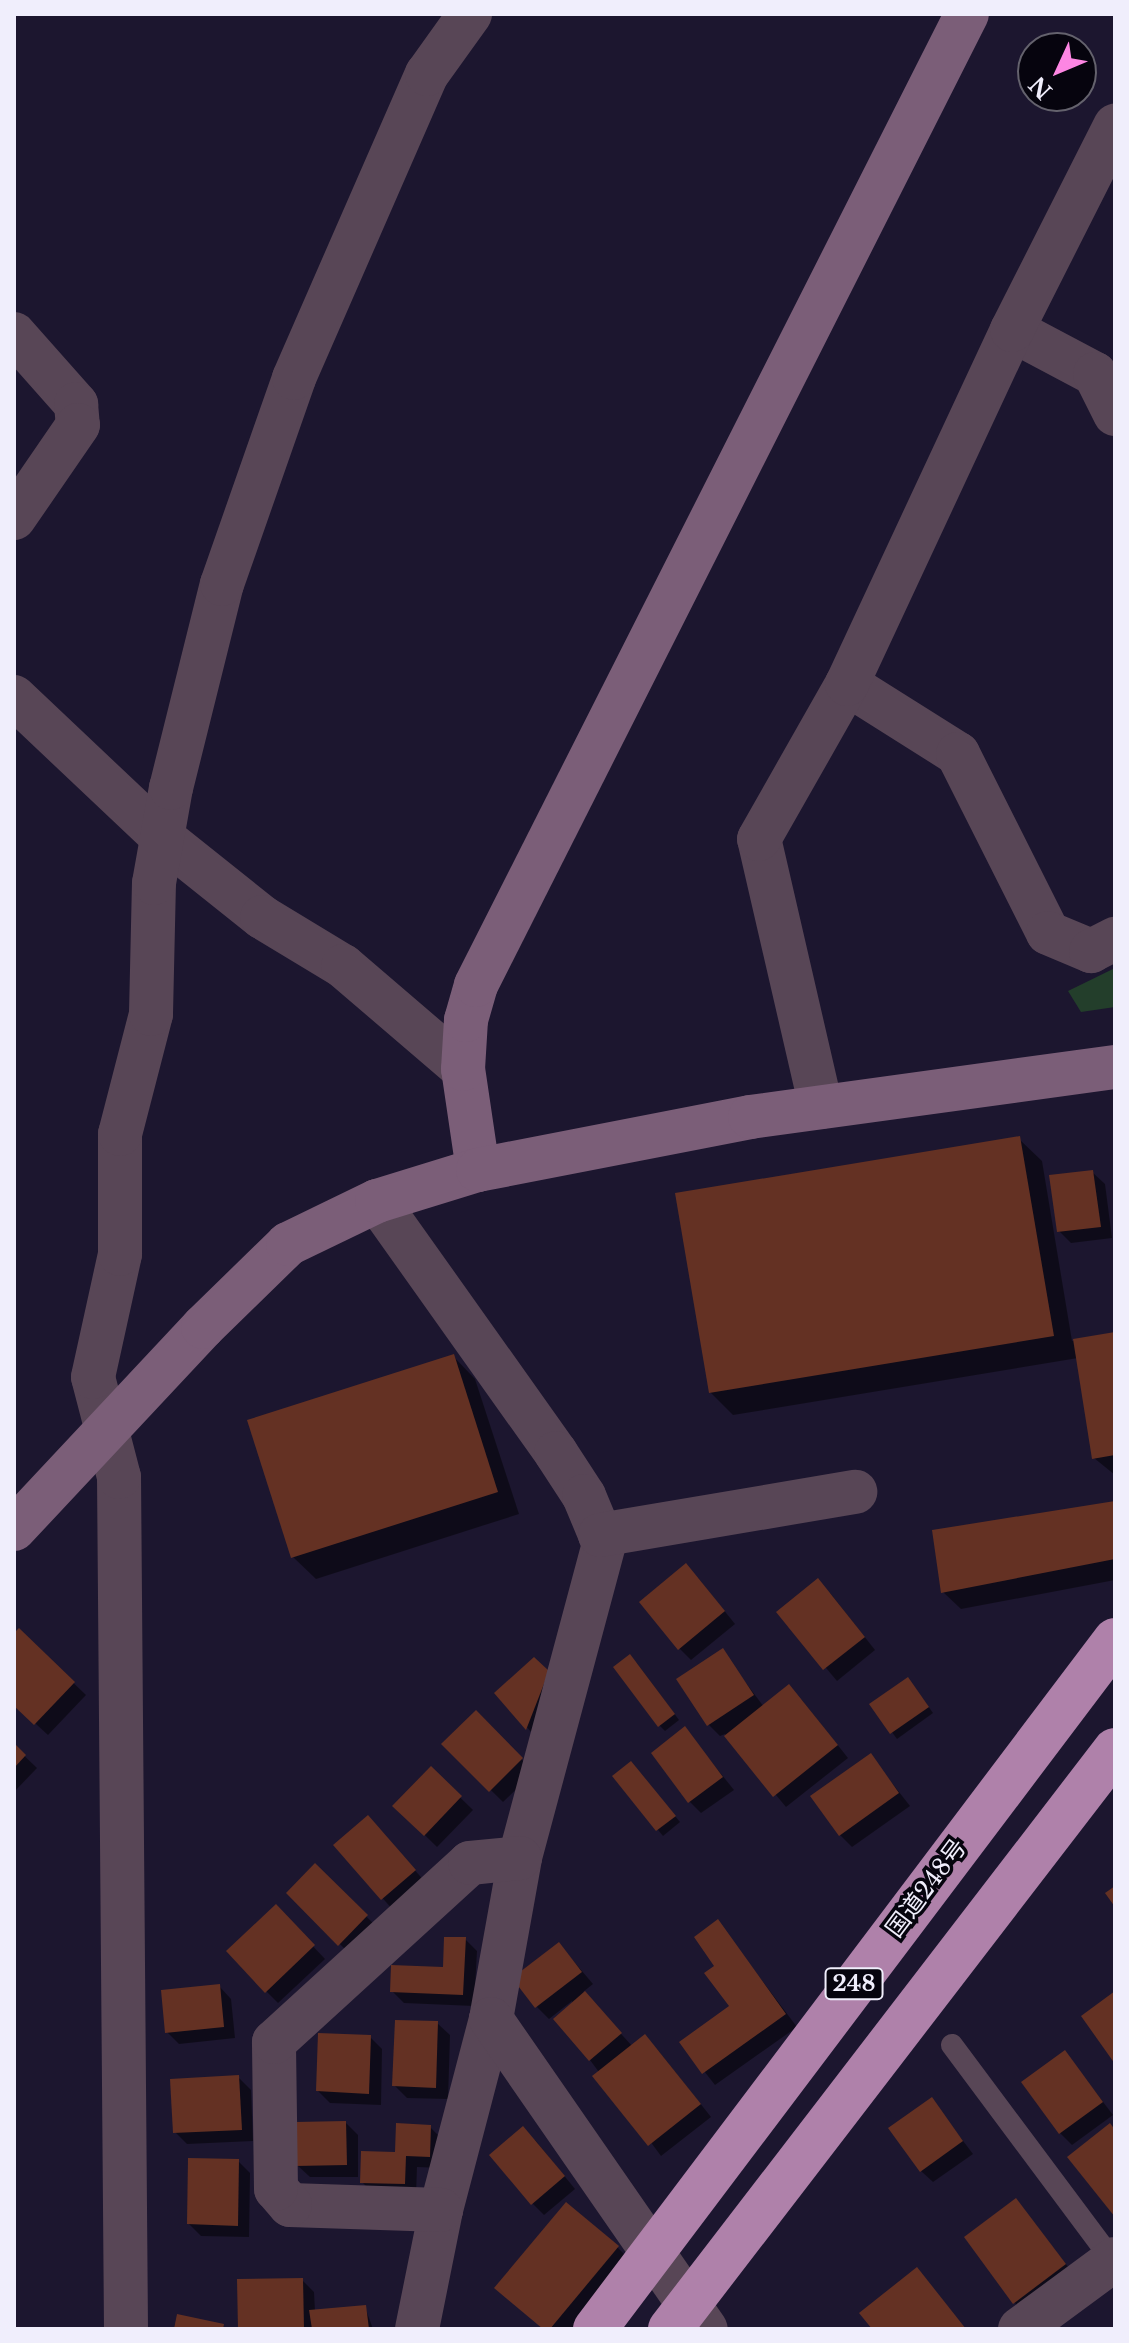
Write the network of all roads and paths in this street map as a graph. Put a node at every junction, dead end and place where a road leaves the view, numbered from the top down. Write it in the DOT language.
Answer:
graph roads {
  1 [pos="470,14"];
  2 [pos="967,14"];
  3 [pos="1115,126"];
  4 [pos="1012,330"];
  5 [pos="14,334"];
  6 [pos="1115,414"];
  7 [pos="14,518"];
  8 [pos="847,684"];
  9 [pos="14,697"];
  10 [pos="163,838"];
  11 [pos="1115,939"];
  12 [pos="1115,1067"];
  13 [pos="463,1069"];
  14 [pos="821,1107"];
  15 [pos="478,1170"];
  16 [pos="377,1201"];
  17 [pos="106,1429"];
  18 [pos="855,1492"];
  19 [pos="14,1529"];
  20 [pos="602,1540"];
  21 [pos="1115,1640"];
  22 [pos="1115,1750"];
  23 [pos="520,1858"];
  24 [pos="491,2019"];
  25 [pos="952,2045"];
  26 [pos="441,2210"];
  27 [pos="655,2252"];
  28 [pos="1114,2260"];
  29 [pos="688,2321"];
  30 [pos="126,2329"];
  31 [pos="417,2329"];
  32 [pos="595,2329"];
  33 [pos="1020,2329"];
  1 -- 10 [label="street"];
  2 -- 13 [label="street"];
  3 -- 4 [label="street"];
  4 -- 6 [label="street"];
  4 -- 8 [label="street"];
  5 -- 7 [label="street"];
  8 -- 11 [label="street"];
  8 -- 14 [label="street"];
  9 -- 10 [label="street"];
  10 -- 13 [label="street"];
  10 -- 17 [label="street"];
  12 -- 14 [label="street"];
  13 -- 15 [label="street"];
  14 -- 15 [label="street"];
  15 -- 16 [label="street"];
  16 -- 17 [label="street"];
  16 -- 20 [label="street"];
  17 -- 19 [label="street"];
  17 -- 30 [label="street"];
  18 -- 20 [label="street"];
  20 -- 23 [label="street"];
  21 -- 27 [label="highway, 国道248号 / 248"];
  22 -- 29 [label="highway, 248"];
  23 -- 24 [label="street"];
  23 -- 26 [label="street"];
  24 -- 26 [label="street"];
  24 -- 27 [label="street"];
  25 -- 28 [label="lane"];
  26 -- 31 [label="street"];
  27 -- 29 [label="street"];
  27 -- 32 [label="highway, 国道248号 / 248"];
  28 -- 33 [label="street"];
}
